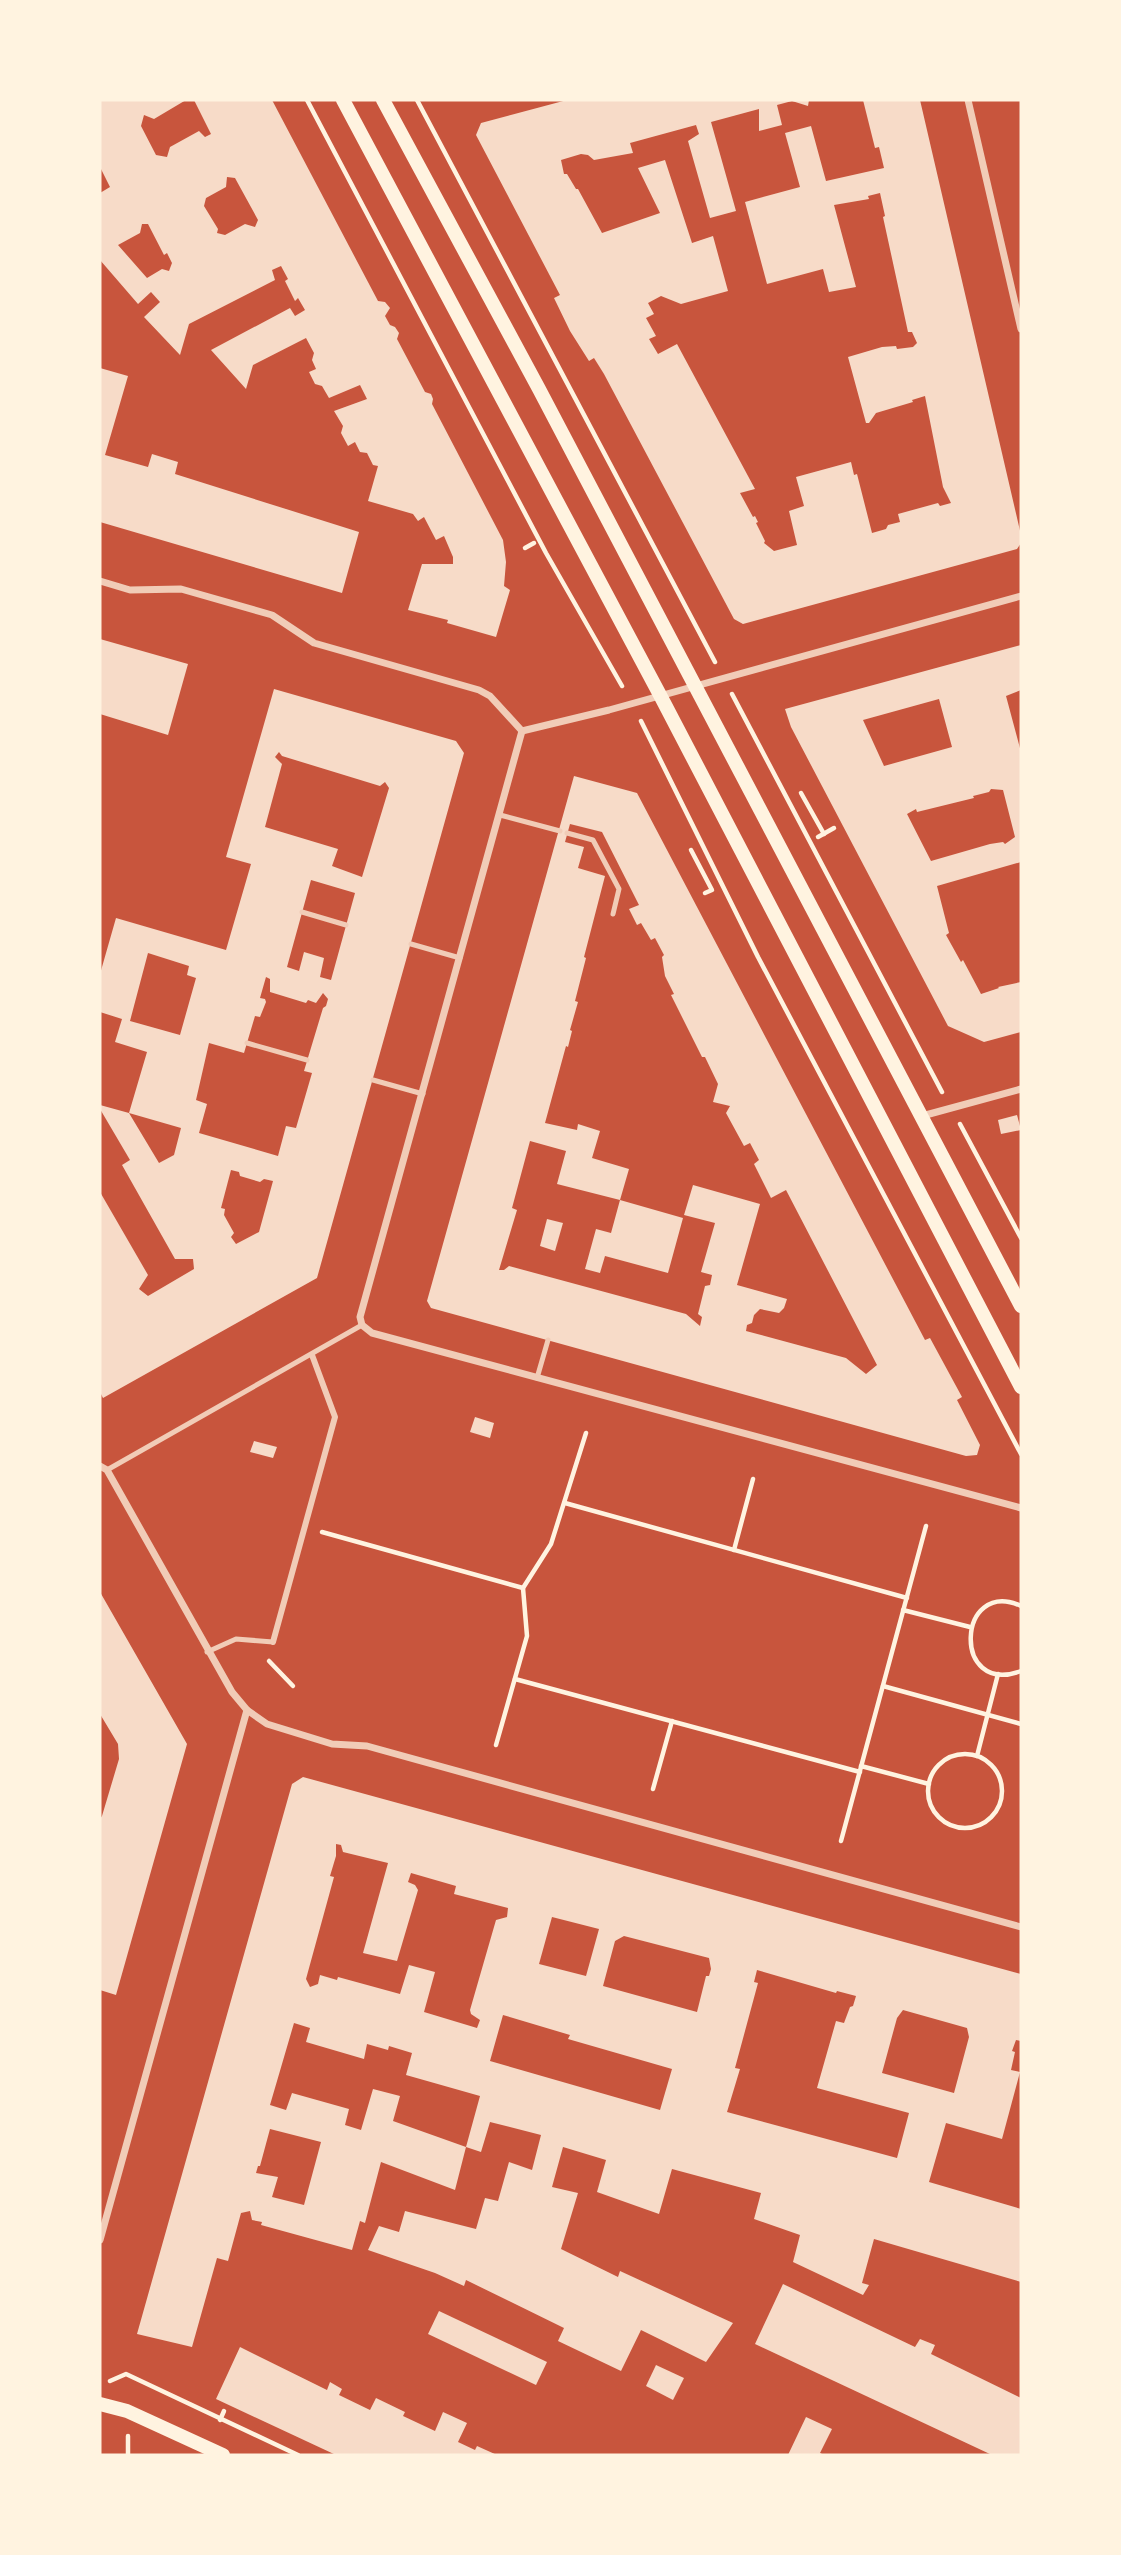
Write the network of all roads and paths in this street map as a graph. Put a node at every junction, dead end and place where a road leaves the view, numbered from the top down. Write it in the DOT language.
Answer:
graph roads {
  1 [pos="307,100"];
  2 [pos="343,100"];
  3 [pos="383,100"];
  4 [pos="417,100"];
  5 [pos="968,100"];
  6 [pos="1021,329"];
  7 [pos="534,543"];
  8 [pos="525,548"];
  9 [pos="100,581"];
  10 [pos="1021,596"];
  11 [pos="691,615"];
  12 [pos="608,660"];
  13 [pos="695,685"];
  14 [pos="660,695"];
  15 [pos="645,728"];
  16 [pos="523,731"];
  17 [pos="759,747"];
  18 [pos="802,793"];
  19 [pos="500,816"];
  20 [pos="834,828"];
  21 [pos="559,831"];
  22 [pos="567,833"];
  23 [pos="824,834"];
  24 [pos="818,836"];
  25 [pos="691,850"];
  26 [pos="705,893"];
  27 [pos="302,912"];
  28 [pos="613,915"];
  29 [pos="346,925"];
  30 [pos="411,944"];
  31 [pos="460,958"];
  32 [pos="247,1043"];
  33 [pos="307,1060"];
  34 [pos="931,1071"];
  35 [pos="373,1080"];
  36 [pos="1021,1089"];
  37 [pos="423,1094"];
  38 [pos="921,1116"];
  39 [pos="967,1136"];
  40 [pos="1021,1238"];
  41 [pos="1021,1306"];
  42 [pos="362,1325"];
  43 [pos="548,1340"];
  44 [pos="312,1355"];
  45 [pos="537,1378"];
  46 [pos="1021,1387"];
  47 [pos="586,1433"];
  48 [pos="1021,1454"];
  49 [pos="103,1468"];
  50 [pos="753,1479"];
  51 [pos="565,1503"];
  52 [pos="1021,1508"];
  53 [pos="305,1526"];
  54 [pos="926,1526"];
  55 [pos="734,1550"];
  56 [pos="523,1588"];
  57 [pos="907,1598"];
  58 [pos="1021,1606"];
  59 [pos="903,1610"];
  60 [pos="970,1628"];
  61 [pos="273,1642"];
  62 [pos="207,1652"];
  63 [pos="1021,1671"];
  64 [pos="998,1674"];
  65 [pos="515,1679"];
  66 [pos="883,1686"];
  67 [pos="247,1710"];
  68 [pos="988,1715"];
  69 [pos="671,1721"];
  70 [pos="1021,1724"];
  71 [pos="496,1745"];
  72 [pos="977,1756"];
  73 [pos="860,1769"];
  74 [pos="929,1784"];
  75 [pos="653,1789"];
  76 [pos="841,1841"];
  77 [pos="1021,1927"];
  78 [pos="100,2240"];
  79 [pos="100,2386"];
  80 [pos="100,2404"];
  81 [pos="224,2411"];
  82 [pos="219,2421"];
  83 [pos="128,2436"];
  84 [pos="128,2455"];
  85 [pos="220,2455"];
  86 [pos="298,2455"];
  1 -- 12 [label="path"];
  2 -- 14 [label="main road"];
  3 -- 13 [label="main road"];
  4 -- 11 [label="path"];
  5 -- 6 [label="street"];
  7 -- 8 [label="path"];
  9 -- 16 [label="street"];
  10 -- 13 [label="street"];
  13 -- 14 [label="street"];
  13 -- 38 [label="main road"];
  14 -- 16 [label="street"];
  14 -- 46 [label="main road"];
  15 -- 48 [label="path"];
  16 -- 19 [label="street"];
  17 -- 34 [label="path"];
  18 -- 23 [label="path"];
  19 -- 21 [label="lane"];
  19 -- 31 [label="street"];
  20 -- 23 [label="path"];
  22 -- 28 [label="lane"];
  23 -- 24 [label="path"];
  25 -- 26 [label="path"];
  27 -- 29 [label="lane"];
  30 -- 31 [label="lane"];
  31 -- 37 [label="street"];
  32 -- 33 [label="lane"];
  35 -- 37 [label="lane"];
  36 -- 38 [label="street"];
  37 -- 42 [label="street"];
  38 -- 41 [label="main road"];
  39 -- 40 [label="path"];
  42 -- 44 [label="lane"];
  42 -- 45 [label="street"];
  43 -- 45 [label="lane"];
  44 -- 49 [label="lane"];
  44 -- 53 [label="street"];
  45 -- 52 [label="street"];
  47 -- 51 [label="path"];
  49 -- 62 [label="street"];
  50 -- 55 [label="path"];
  51 -- 55 [label="path"];
  51 -- 56 [label="path"];
  53 -- 56 [label="path"];
  53 -- 61 [label="street"];
  54 -- 57 [label="path"];
  55 -- 57 [label="path"];
  56 -- 65 [label="path"];
  57 -- 59 [label="path"];
  58 -- 60 [label="path"];
  59 -- 60 [label="path"];
  59 -- 66 [label="path"];
  60 -- 64 [label="path"];
  61 -- 62 [label="lane"];
  62 -- 67 [label="street"];
  63 -- 64 [label="path"];
  64 -- 68 [label="path"];
  65 -- 69 [label="path"];
  65 -- 71 [label="path"];
  66 -- 68 [label="path"];
  66 -- 73 [label="path"];
  67 -- 77 [label="street"];
  67 -- 78 [label="street"];
  68 -- 70 [label="path"];
  68 -- 72 [label="path"];
  69 -- 73 [label="path"];
  69 -- 75 [label="path"];
  72 -- 74 [label="path"];
  72 -- 74 [label="path"];
  73 -- 74 [label="path"];
  73 -- 76 [label="path"];
  79 -- 82 [label="path"];
  80 -- 85 [label="main road"];
  81 -- 82 [label="path"];
  82 -- 86 [label="path"];
  83 -- 84 [label="path"];
}
